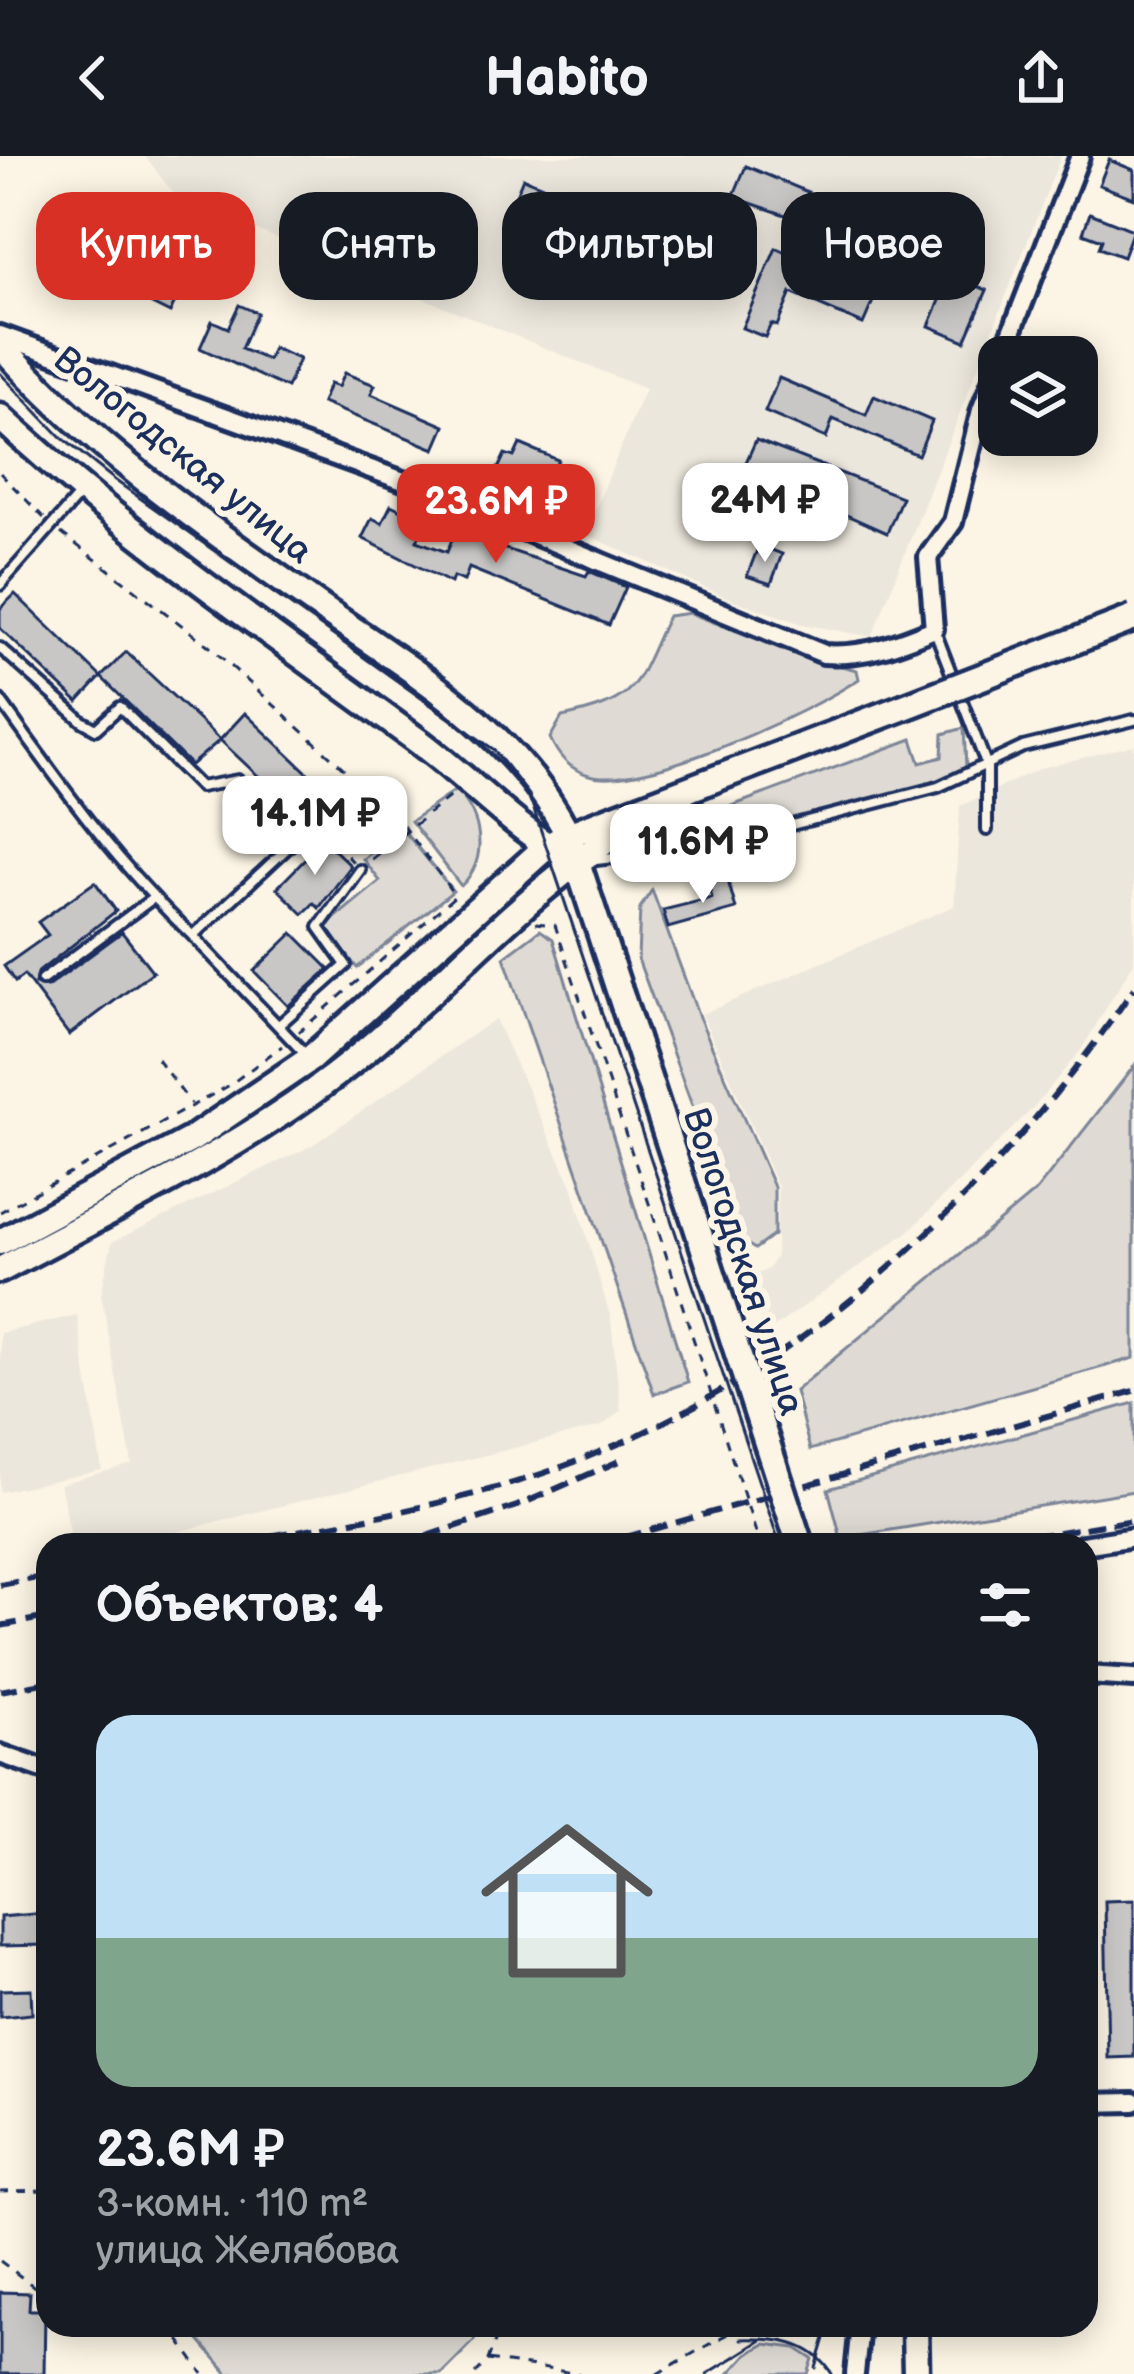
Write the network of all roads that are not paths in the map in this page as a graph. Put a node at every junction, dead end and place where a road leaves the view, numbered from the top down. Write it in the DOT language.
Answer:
graph roads {
  1 [pos="1079,156"];
  2 [pos="0,335"];
  3 [pos="1009,336"];
  4 [pos="0,344"];
  5 [pos="0,417"];
  6 [pos="978,418"];
  7 [pos="81,492"];
  8 [pos="0,585"];
  9 [pos="1134,619"];
  10 [pos="934,629"];
  11 [pos="0,648"];
  12 [pos="0,700"];
  13 [pos="1134,720"];
  14 [pos="987,766"];
  15 [pos="660,801"];
  16 [pos="987,830"];
  17 [pos="557,841"];
  18 [pos="576,863"];
  19 [pos="360,871"];
  20 [pos="152,898"];
  21 [pos="193,936"];
  22 [pos="42,980"];
  23 [pos="279,1025"];
  24 [pos="310,1059"];
  25 [pos="0,1242"];
  26 [pos="0,1270"];
  27 [pos="796,1533"];
  28 [pos="1134,1537"];
  29 [pos="1098,1543"];
  30 [pos="1098,1676"];
  31 [pos="1134,1678"];
  32 [pos="0,1754"];
  33 [pos="36,1767"];
  34 [pos="1134,2102"];
  35 [pos="1098,2103"];
  36 [pos="859,2337"];
  37 [pos="915,2337"];
  38 [pos="855,2374"];
  39 [pos="916,2374"];
  1 -- 3 [label="street"];
  2 -- 10 [label="street"];
  4 -- 17 [label="main road, Вологодская улица"];
  5 -- 7 [label="main road"];
  6 -- 10 [label="street"];
  7 -- 8 [label="lane"];
  7 -- 17 [label="main road"];
  9 -- 15 [label="main road, bridge"];
  10 -- 14 [label="lane"];
  11 -- 21 [label="lane"];
  12 -- 20 [label="lane"];
  13 -- 14 [label="lane"];
  14 -- 16 [label="lane"];
  14 -- 18 [label="lane"];
  15 -- 17 [label="main road"];
  15 -- 18 [label="main road"];
  17 -- 18 [label="main road, Вологодская улица"];
  17 -- 24 [label="main road"];
  18 -- 26 [label="main road"];
  18 -- 27 [label="main road, Вологодская улица, bridge"];
  19 -- 23 [label="lane"];
  20 -- 21 [label="lane"];
  20 -- 22 [label="lane"];
  21 -- 23 [label="lane"];
  23 -- 24 [label="lane"];
  24 -- 25 [label="main road"];
  28 -- 29 [label="street"];
  30 -- 31 [label="street"];
  32 -- 33 [label="street"];
  34 -- 35 [label="street"];
  36 -- 38 [label="street"];
  37 -- 39 [label="main road"];
}
